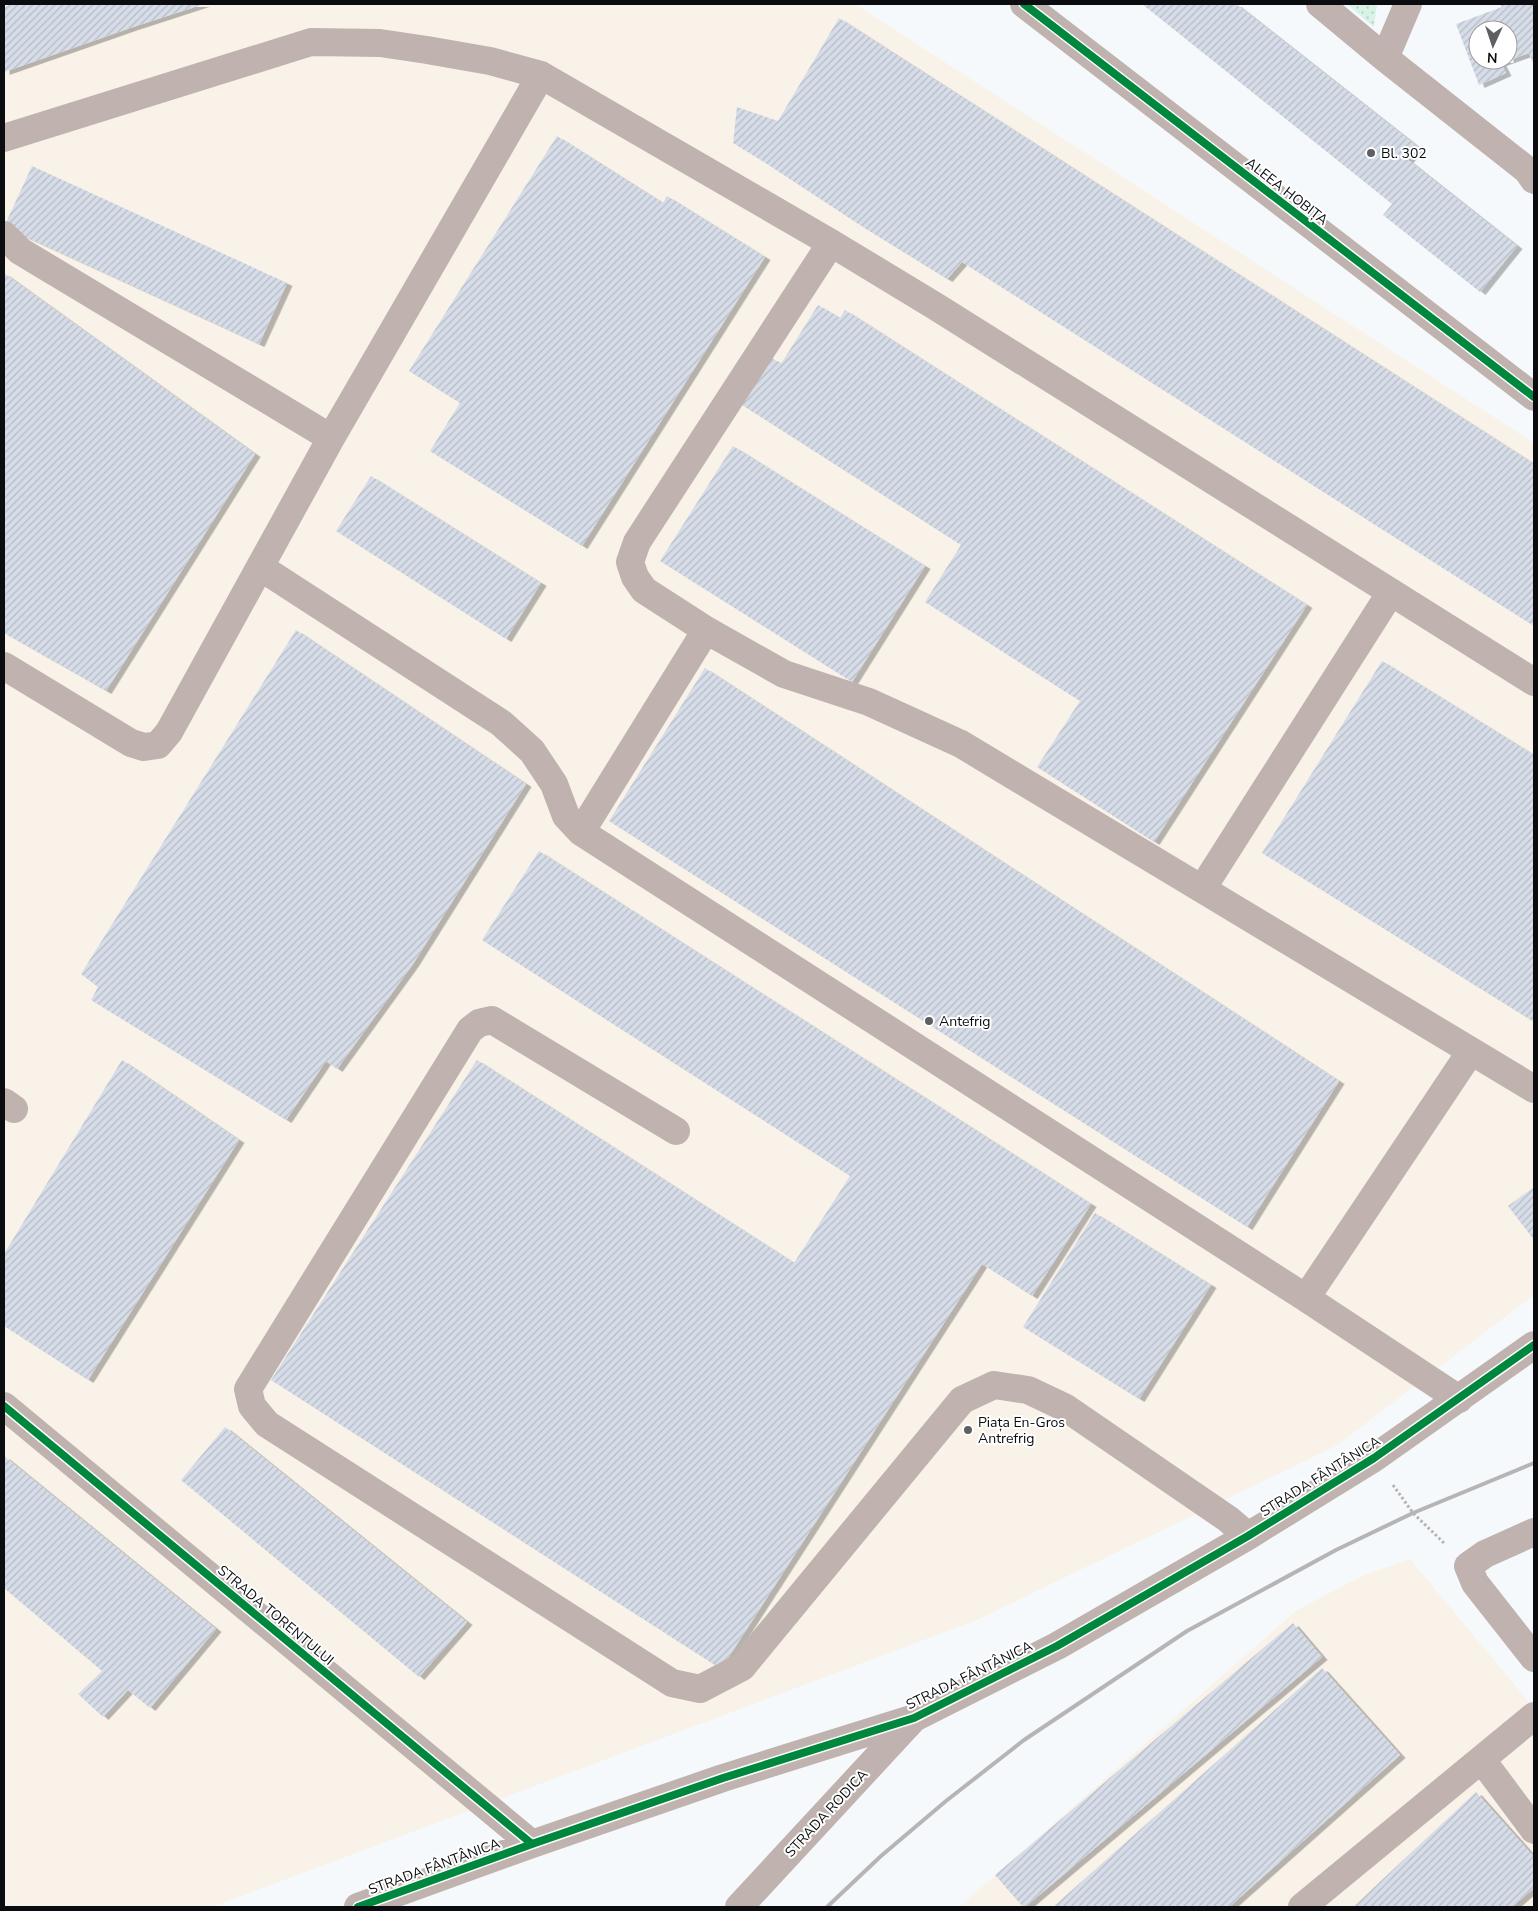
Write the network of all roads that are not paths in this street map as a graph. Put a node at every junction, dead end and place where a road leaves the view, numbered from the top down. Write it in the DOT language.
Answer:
graph roads {
  1 [pos="1024,4"];
  2 [pos="1320,4"];
  3 [pos="1408,4"];
  4 [pos="1385,58"];
  5 [pos="541,75"];
  6 [pos="4,138"];
  7 [pos="1534,180"];
  8 [pos="4,235"];
  9 [pos="831,243"];
  10 [pos="1530,387"];
  11 [pos="331,438"];
  12 [pos="260,567"];
  13 [pos="1391,592"];
  14 [pos="706,630"];
  15 [pos="4,666"];
  16 [pos="1534,682"];
  17 [pos="581,832"];
  18 [pos="1202,889"];
  19 [pos="1471,1050"];
  20 [pos="1534,1089"];
  21 [pos="676,1130"];
  22 [pos="1306,1298"];
  23 [pos="1534,1345"];
  24 [pos="1458,1399"];
  25 [pos="4,1406"];
  26 [pos="1534,1532"];
  27 [pos="1248,1536"];
  28 [pos="1534,1658"];
  29 [pos="1534,1716"];
  30 [pos="914,1718"];
  31 [pos="1482,1760"];
  32 [pos="1534,1830"];
  33 [pos="532,1844"];
  34 [pos="358,1907"];
  35 [pos="739,1907"];
  36 [pos="1302,1907"];
  1 -- 10 [label="street, ALEEA HOBIȚA"];
  2 -- 4 [label="street"];
  3 -- 4 [label="street"];
  4 -- 7 [label="street"];
  5 -- 6 [label="street"];
  5 -- 9 [label="street"];
  5 -- 11 [label="street"];
  8 -- 11 [label="street"];
  9 -- 13 [label="street"];
  9 -- 14 [label="street"];
  11 -- 12 [label="street"];
  12 -- 15 [label="street"];
  12 -- 17 [label="street"];
  13 -- 16 [label="street"];
  13 -- 18 [label="street"];
  14 -- 17 [label="street"];
  14 -- 18 [label="street"];
  17 -- 22 [label="street"];
  18 -- 19 [label="street"];
  19 -- 20 [label="street"];
  19 -- 22 [label="street"];
  21 -- 27 [label="street"];
  22 -- 24 [label="street"];
  23 -- 24 [label="street, STRADA FÂNTÂNICA"];
  24 -- 27 [label="street, STRADA FÂNTÂNICA"];
  25 -- 33 [label="street, STRADA TORENTULUI"];
  26 -- 28 [label="street"];
  27 -- 30 [label="street, STRADA FÂNTÂNICA"];
  29 -- 31 [label="street"];
  30 -- 33 [label="street, STRADA FÂNTÂNICA"];
  30 -- 35 [label="street, STRADA RODICA"];
  31 -- 32 [label="street"];
  31 -- 36 [label="street"];
  33 -- 34 [label="street, STRADA FÂNTÂNICA"];
}
